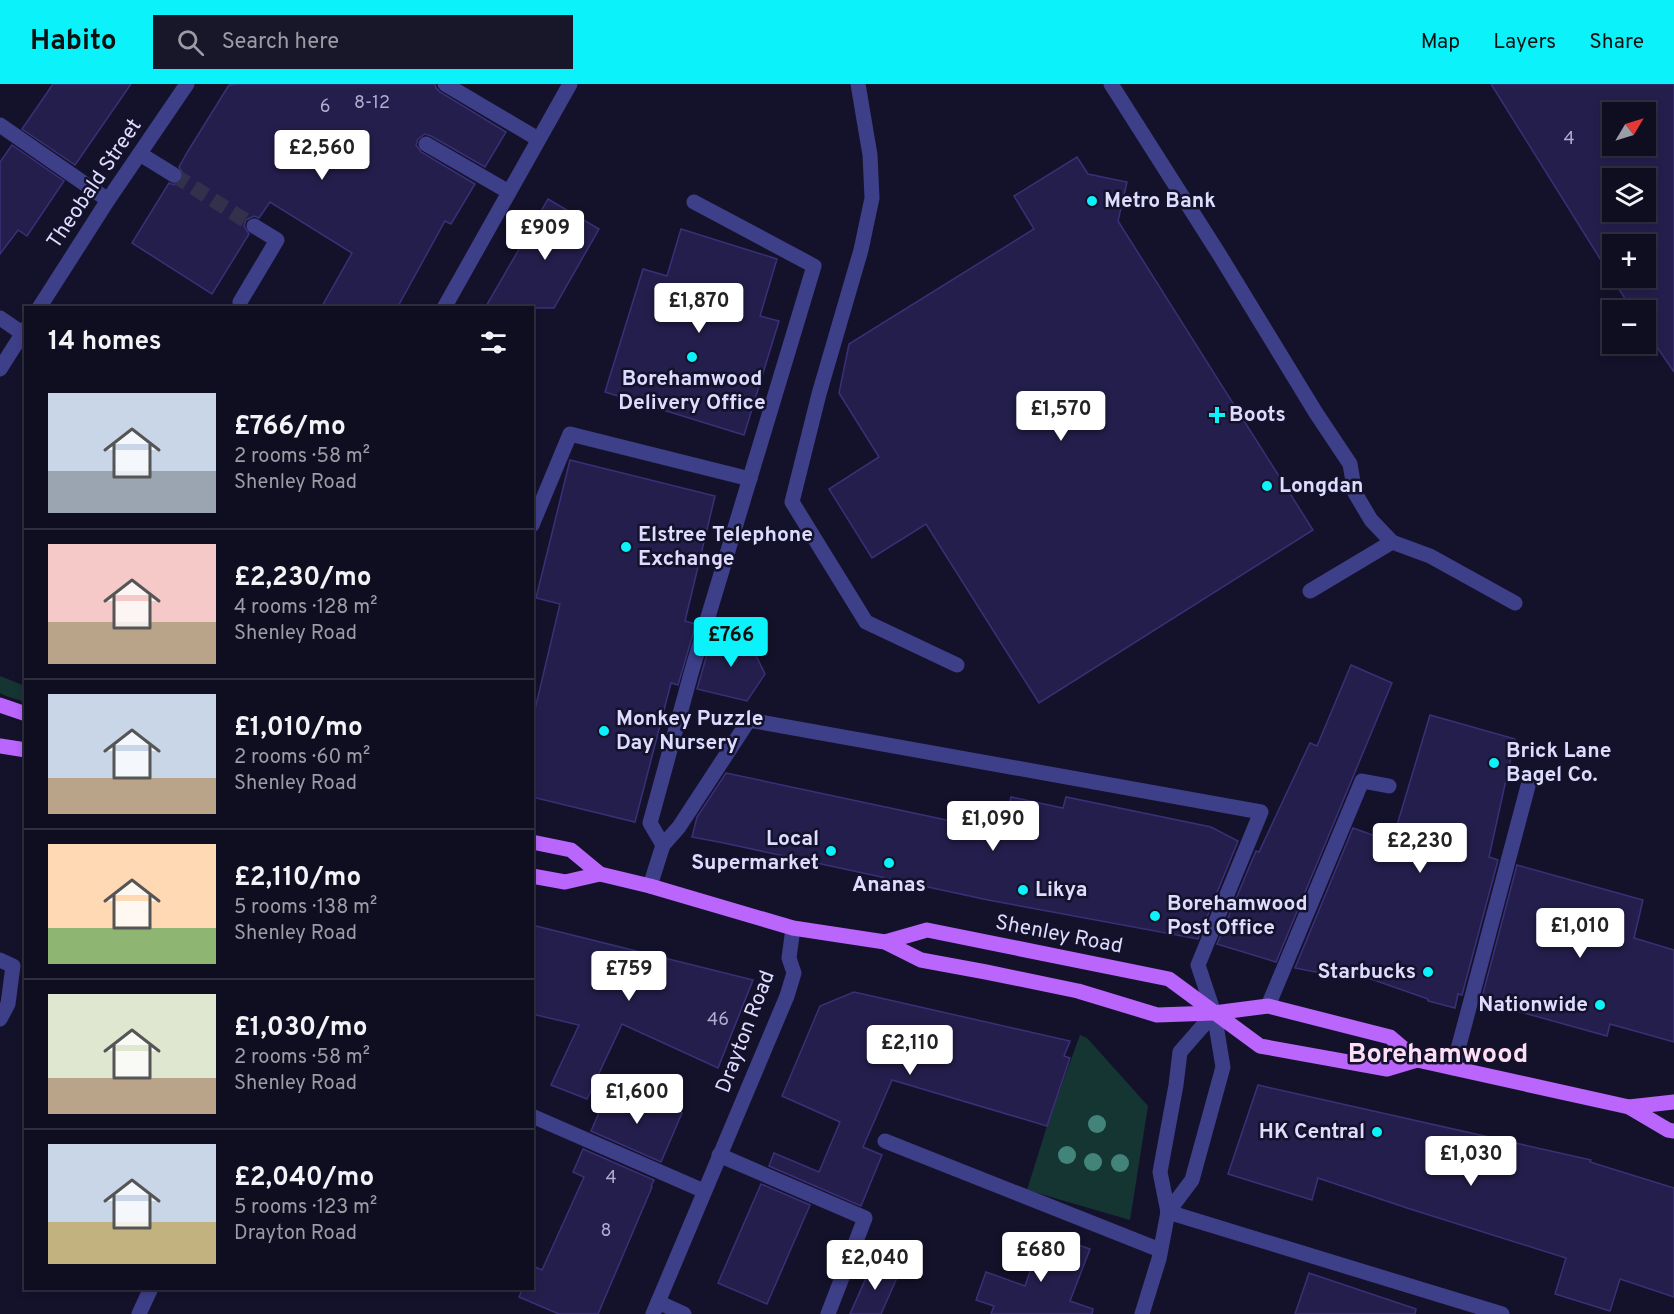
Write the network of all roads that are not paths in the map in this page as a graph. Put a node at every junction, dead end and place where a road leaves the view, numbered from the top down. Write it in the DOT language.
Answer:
graph roads {
  1 [pos="187,84"];
  2 [pos="445,84"];
  3 [pos="570,84"];
  4 [pos="858,84"];
  5 [pos="1111,84"];
  6 [pos="0,124"];
  7 [pos="538,140"];
  8 [pos="426,144"];
  9 [pos="140,154"];
  10 [pos="174,176"];
  11 [pos="509,192"];
  12 [pos="108,200"];
  13 [pos="694,202"];
  14 [pos="254,226"];
  15 [pos="240,302"];
  16 [pos="40,306"];
  17 [pos="445,306"];
  18 [pos="0,318"];
  19 [pos="24,330"];
  20 [pos="0,369"];
  21 [pos="750,479"];
  22 [pos="534,520"];
  23 [pos="1392,542"];
  24 [pos="1310,591"];
  25 [pos="1515,603"];
  26 [pos="957,665"];
  27 [pos="0,705"];
  28 [pos="24,713"];
  29 [pos="0,746"];
  30 [pos="24,750"];
  31 [pos="1389,786"];
  32 [pos="1528,786"];
  33 [pos="534,842"];
  34 [pos="663,845"];
  35 [pos="600,874"];
  36 [pos="534,876"];
  37 [pos="650,886"];
  38 [pos="793,928"];
  39 [pos="885,942"];
  40 [pos="0,960"];
  41 [pos="1268,1006"];
  42 [pos="1214,1013"];
  43 [pos="0,1019"];
  44 [pos="1417,1060"];
  45 [pos="1453,1068"];
  46 [pos="1674,1102"];
  47 [pos="1629,1107"];
  48 [pos="534,1117"];
  49 [pos="1674,1131"];
  50 [pos="885,1141"];
  51 [pos="719,1155"];
  52 [pos="704,1191"];
  53 [pos="1168,1212"];
  54 [pos="1160,1250"];
  55 [pos="151,1290"];
  56 [pos="655,1308"];
  57 [pos="139,1314"];
  58 [pos="684,1314"];
  59 [pos="828,1314"];
  60 [pos="1142,1314"];
  61 [pos="1502,1314"];
  1 -- 9 [label="street, Theobald Street"];
  2 -- 7 [label="street"];
  3 -- 7 [label="street"];
  4 -- 26 [label="street"];
  5 -- 23 [label="street"];
  6 -- 12 [label="street"];
  7 -- 11 [label="street"];
  8 -- 11 [label="street"];
  9 -- 10 [label="street"];
  9 -- 12 [label="street, Theobald Street"];
  11 -- 17 [label="street"];
  12 -- 16 [label="street, Theobald Street"];
  13 -- 21 [label="street"];
  14 -- 15 [label="street"];
  18 -- 19 [label="street"];
  19 -- 20 [label="street"];
  21 -- 22 [label="street"];
  21 -- 34 [label="street"];
  23 -- 24 [label="street"];
  23 -- 25 [label="street"];
  27 -- 28 [label="main road"];
  29 -- 30 [label="main road"];
  31 -- 41 [label="street"];
  32 -- 45 [label="street"];
  33 -- 35 [label="main road, Shenley Road"];
  34 -- 37 [label="street"];
  34 -- 42 [label="street"];
  35 -- 36 [label="main road, Shenley Road"];
  35 -- 37 [label="main road, Shenley Road"];
  37 -- 38 [label="main road, Shenley Road"];
  38 -- 39 [label="main road, Shenley Road"];
  38 -- 51 [label="street, Drayton Road"];
  39 -- 42 [label="main road, Shenley Road"];
  39 -- 42 [label="main road, Shenley Road"];
  40 -- 43 [label="street"];
  41 -- 42 [label="main road, Shenley Road"];
  41 -- 44 [label="main road, Shenley Road"];
  42 -- 44 [label="main road, Shenley Road"];
  42 -- 53 [label="street"];
  42 -- 53 [label="street"];
  44 -- 45 [label="main road, Shenley Road"];
  45 -- 47 [label="main road, Shenley Road"];
  46 -- 47 [label="main road, Shenley Road"];
  47 -- 49 [label="main road, Shenley Road"];
  48 -- 52 [label="street"];
  50 -- 54 [label="street"];
  51 -- 52 [label="street, Drayton Road"];
  51 -- 59 [label="street"];
  52 -- 56 [label="street, Drayton Road"];
  53 -- 54 [label="street"];
  53 -- 61 [label="street"];
  54 -- 60 [label="street"];
  55 -- 57 [label="street"];
  56 -- 58 [label="street"];
}
